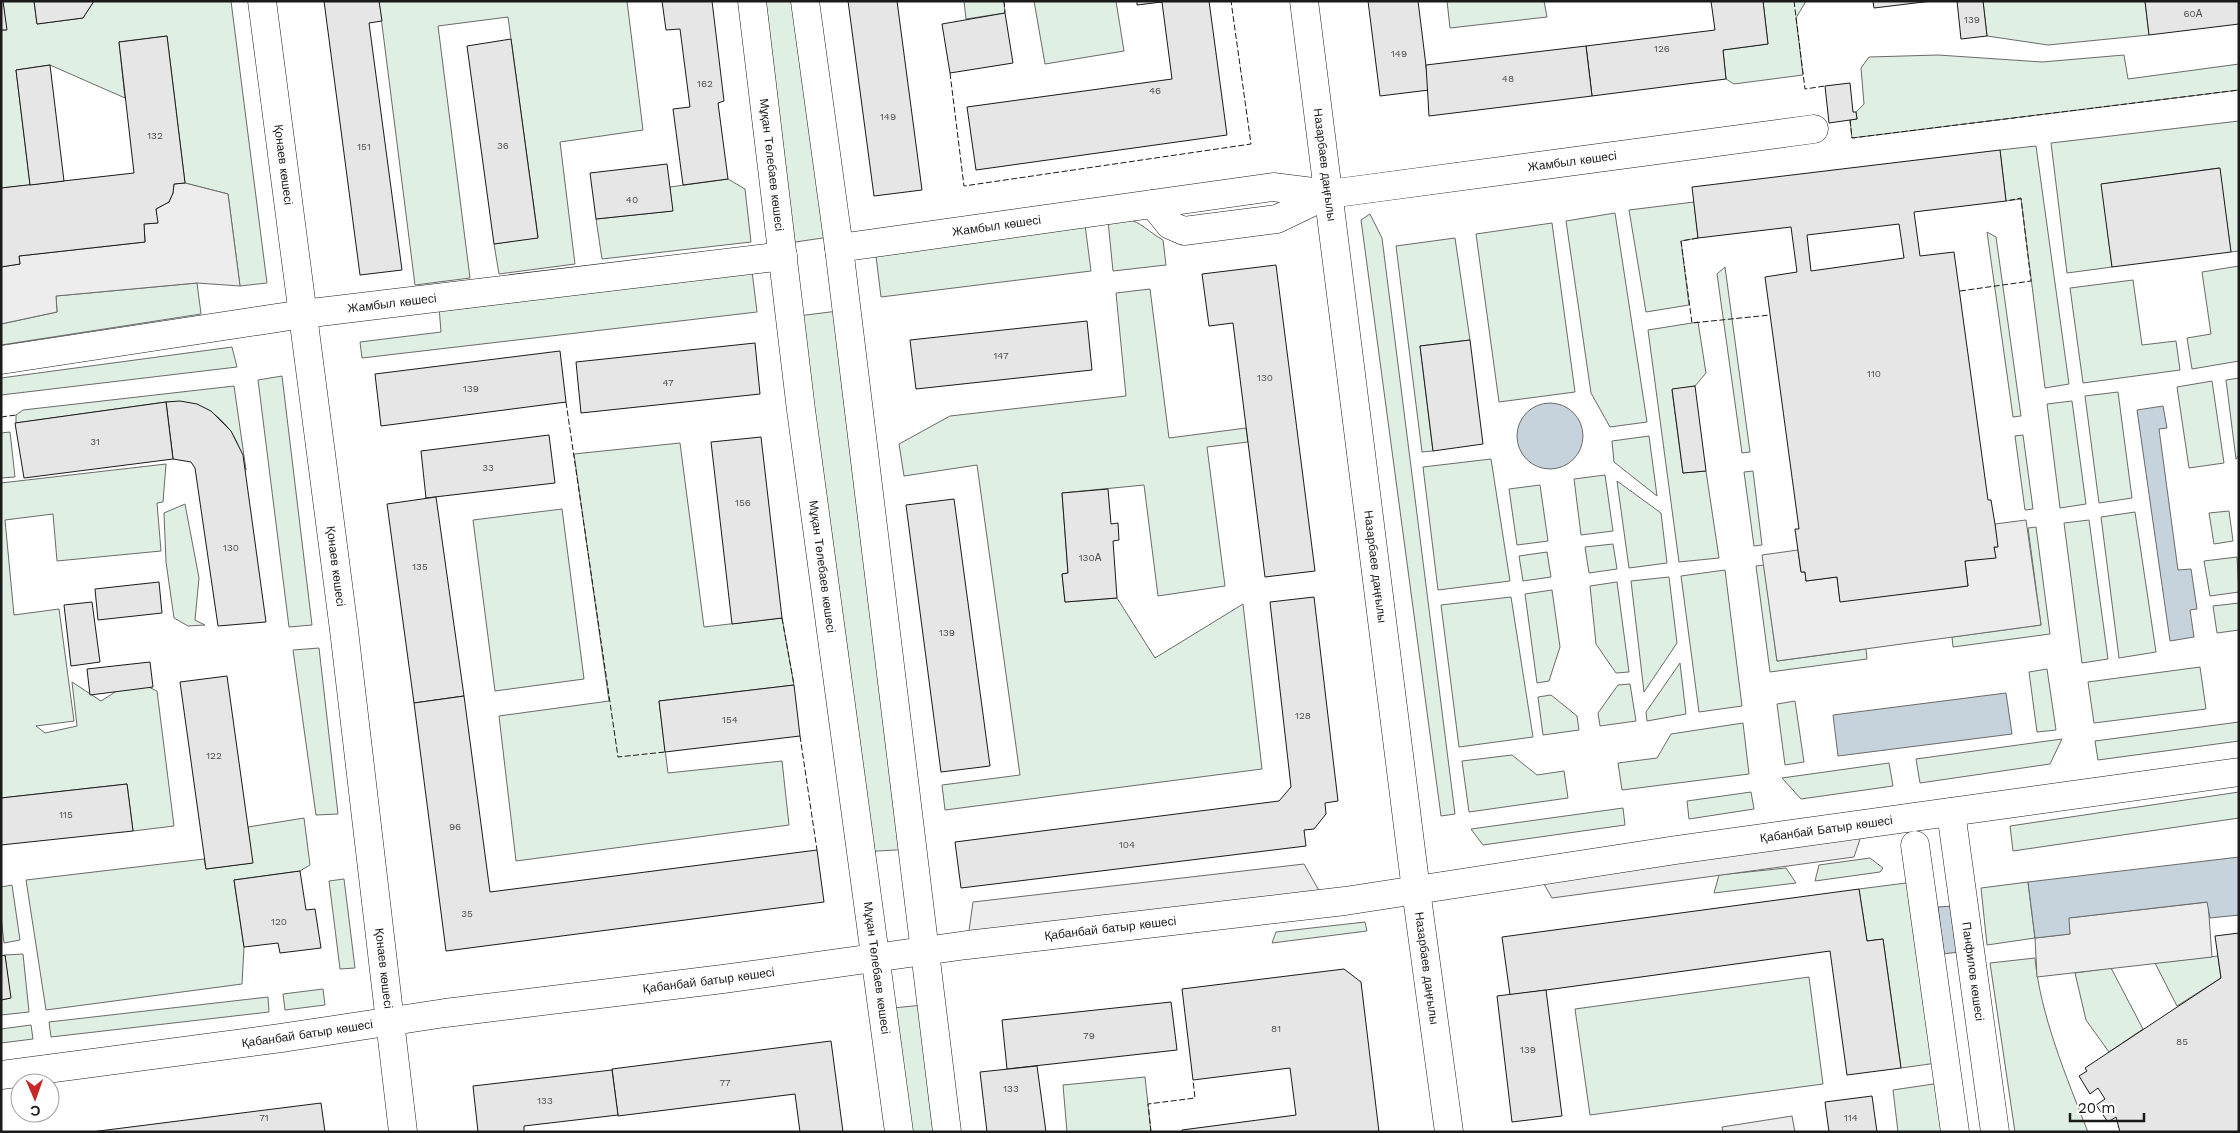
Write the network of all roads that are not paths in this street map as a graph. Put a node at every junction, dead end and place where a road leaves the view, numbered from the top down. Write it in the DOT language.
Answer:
graph roads {
  1 [pos="262,1"];
  2 [pos="752,1"];
  3 [pos="805,1"];
  4 [pos="1304,1"];
  5 [pos="1814,129"];
  6 [pos="1329,194"];
  7 [pos="839,248"];
  8 [pos="783,256"];
  9 [pos="303,314"];
  10 [pos="1,360"];
  11 [pos="2239,772"];
  12 [pos="1951,812"];
  13 [pos="1915,845"];
  14 [pos="1416,890"];
  15 [pos="926,950"];
  16 [pos="875,957"];
  17 [pos="389,1022"];
  18 [pos="1,1075"];
  19 [pos="403,1132"];
  20 [pos="899,1132"];
  21 [pos="947,1132"];
  22 [pos="1449,1132"];
  23 [pos="1955,1132"];
  24 [pos="1995,1132"];
  1 -- 9 [label="street, Қонаев көшесі"];
  2 -- 8 [label="street, Мұқан Төлебаев көшесі"];
  3 -- 7 [label="street"];
  4 -- 6 [label="street, Назарбаев даңғылы"];
  5 -- 6 [label="street, Жамбыл көшесі"];
  6 -- 7 [label="street, Жамбыл көшесі"];
  6 -- 14 [label="street, Назарбаев даңғылы"];
  7 -- 15 [label="street"];
  8 -- 9 [label="street, Жамбыл көшесі"];
  8 -- 16 [label="street, Мұқан Төлебаев көшесі"];
  9 -- 10 [label="street, Жамбыл көшесі"];
  9 -- 17 [label="street, Қонаев көшесі"];
  11 -- 12 [label="street, Қабанбай Батыр көшесі"];
  12 -- 14 [label="street, Қабанбай Батыр көшесі"];
  12 -- 24 [label="street, Панфилов көшесі"];
  13 -- 23 [label="street"];
  14 -- 15 [label="street, Қабанбай батыр көшесі"];
  14 -- 22 [label="street, Назарбаев даңғылы"];
  15 -- 16 [label="street, Қабанбай батыр көшесі"];
  15 -- 21 [label="street"];
  16 -- 17 [label="street, Қабанбай батыр көшесі"];
  16 -- 20 [label="street, Мұқан Төлебаев көшесі"];
  17 -- 18 [label="street, Қабанбай батыр көшесі"];
  17 -- 19 [label="street, Қонаев көшесі"];
}
